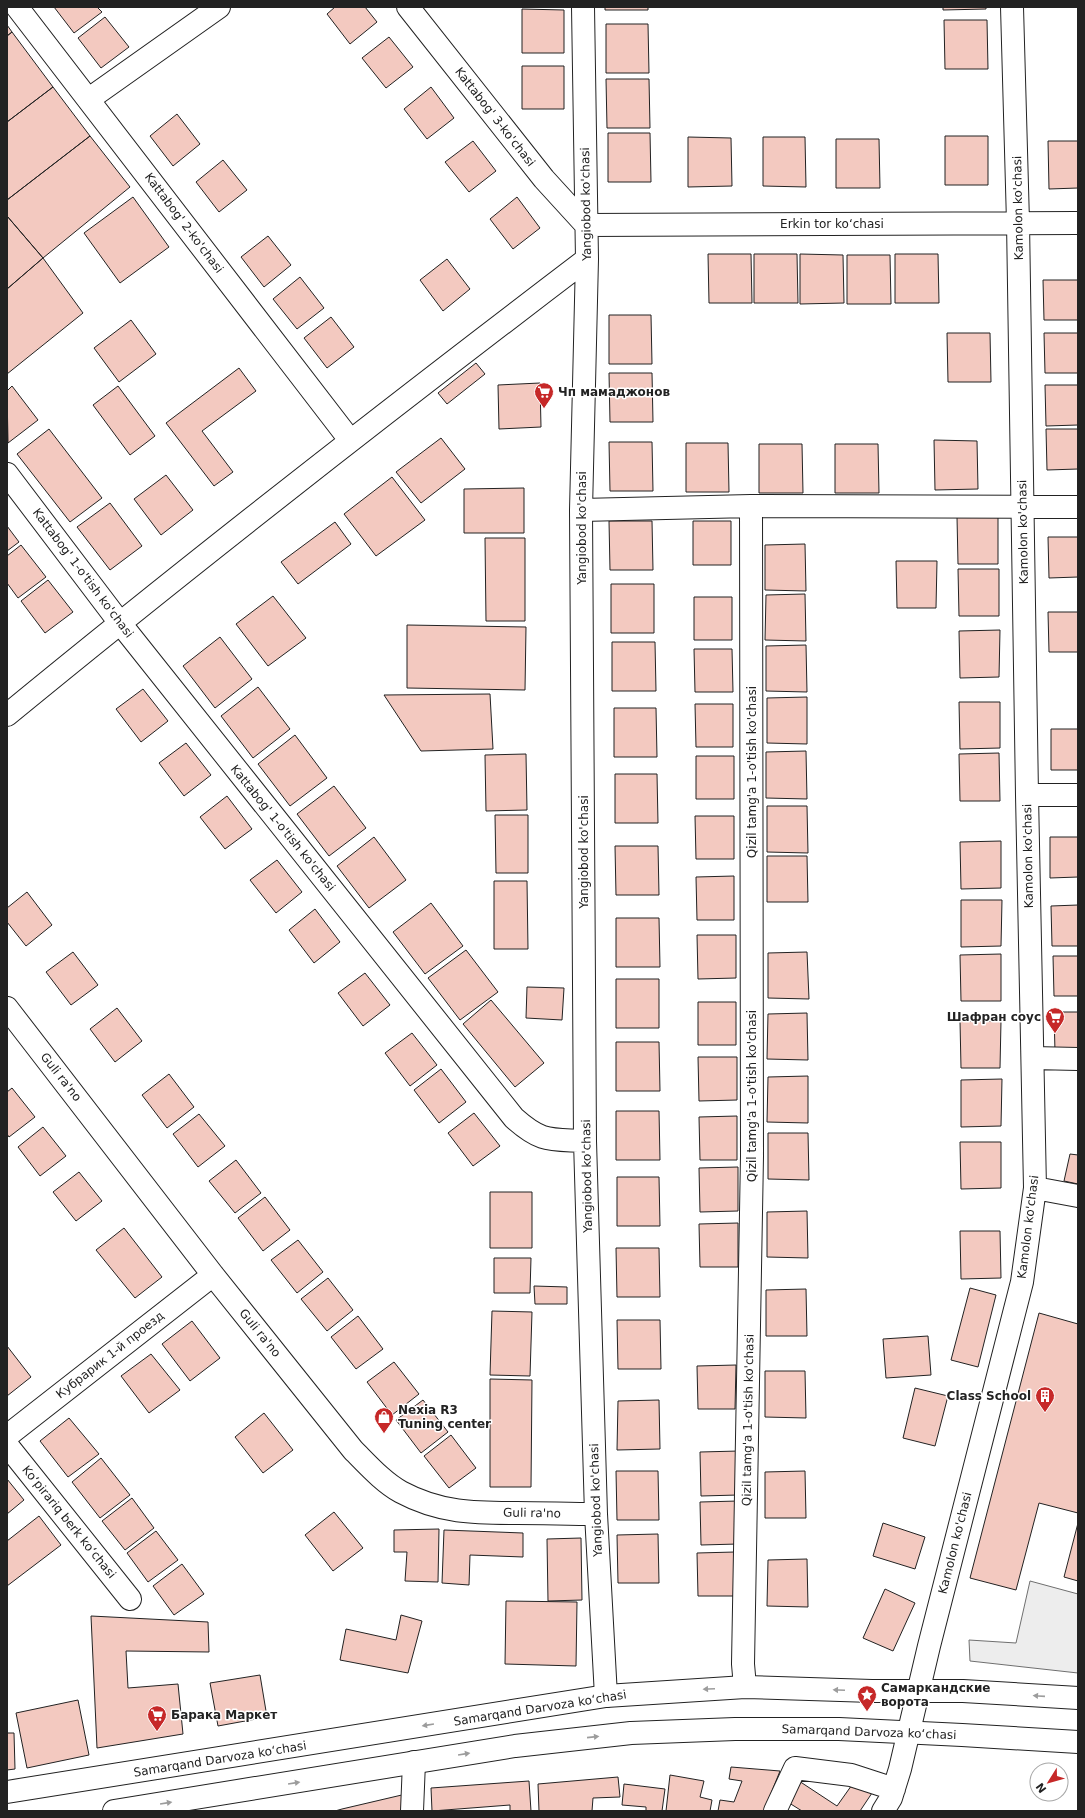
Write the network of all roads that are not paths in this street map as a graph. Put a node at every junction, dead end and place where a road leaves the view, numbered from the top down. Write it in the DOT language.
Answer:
graph roads {
  1 [pos="17,7"];
  2 [pos="219,7"];
  3 [pos="408,7"];
  4 [pos="583,7"];
  5 [pos="1012,7"];
  6 [pos="90,99"];
  7 [pos="1018,222"];
  8 [pos="1078,223"];
  9 [pos="586,225"];
  10 [pos="587,259"];
  11 [pos="350,440"];
  12 [pos="7,474"];
  13 [pos="752,506"];
  14 [pos="1023,506"];
  15 [pos="1078,507"];
  16 [pos="582,510"];
  17 [pos="120,623"];
  18 [pos="7,715"];
  19 [pos="1027,795"];
  20 [pos="1078,795"];
  21 [pos="7,1008"];
  22 [pos="1033,1058"];
  23 [pos="1078,1059"];
  24 [pos="585,1141"];
  25 [pos="1035,1188"];
  26 [pos="1078,1196"];
  27 [pos="213,1274"];
  28 [pos="7,1436"];
  29 [pos="7,1444"];
  30 [pos="596,1514"];
  31 [pos="130,1599"];
  32 [pos="745,1687"];
  33 [pos="918,1691"];
  34 [pos="606,1696"];
  35 [pos="1078,1698"];
  36 [pos="908,1733"];
  37 [pos="1078,1742"];
  38 [pos="414,1762"];
  39 [pos="894,1789"];
  40 [pos="7,1792"];
  41 [pos="114,1811"];
  42 [pos="412,1811"];
  43 [pos="775,1811"];
  44 [pos="883,1811"];
  1 -- 6 [label="street, Kattabog' 2-ko'chasi"];
  2 -- 6 [label="street"];
  3 -- 9 [label="street, Kattabog' 3-ko'chasi"];
  4 -- 9 [label="street, Yangiobod ko'chasi"];
  5 -- 7 [label="street, Kamolon ko'chasi"];
  6 -- 11 [label="street, Kattabog' 2-ko'chasi"];
  7 -- 8 [label="street, Erkin tor koʻchasi"];
  7 -- 9 [label="street, Erkin tor koʻchasi"];
  7 -- 14 [label="street, Kamolon ko'chasi"];
  9 -- 10 [label="street, Yangiobod ko'chasi"];
  10 -- 11 [label="street"];
  10 -- 16 [label="street, Yangiobod ko'chasi"];
  11 -- 17 [label="street"];
  12 -- 17 [label="street, Kattabog' 1-o'tish ko'chasi"];
  13 -- 14 [label="street"];
  13 -- 16 [label="street"];
  13 -- 32 [label="street, Qizil tamg'a 1-o'tish ko'chasi"];
  14 -- 15 [label="street"];
  14 -- 19 [label="street, Kamolon ko'chasi"];
  16 -- 24 [label="street, Yangiobod ko'chasi"];
  17 -- 18 [label="street"];
  17 -- 24 [label="street, Kattabog' 1-o'tish ko'chasi"];
  19 -- 20 [label="street"];
  19 -- 22 [label="street, Kamolon ko'chasi"];
  21 -- 27 [label="street, Guli ra'no"];
  22 -- 23 [label="street"];
  22 -- 25 [label="street, Kamolon ko'chasi"];
  24 -- 30 [label="street, Yangiobod ko'chasi"];
  25 -- 26 [label="street"];
  25 -- 33 [label="street, Kamolon ko'chasi"];
  27 -- 28 [label="street, Кубрарик 1-й проезд"];
  27 -- 30 [label="street, Guli ra'no"];
  29 -- 31 [label="street, Koʻpirariq berk koʻchasi"];
  30 -- 34 [label="street, Yangiobod ko'chasi"];
  33 -- 32 [label="street, Samarqand Darvoza koʻchasi, one-way"];
  32 -- 34 [label="street, Samarqand Darvoza koʻchasi, one-way"];
  35 -- 33 [label="street, Samarqand Darvoza koʻchasi, one-way"];
  33 -- 36 [label="street, Kamolon ko'chasi"];
  34 -- 40 [label="street, Samarqand Darvoza koʻchasi, one-way"];
  36 -- 37 [label="street, Samarqand Darvoza koʻchasi"];
  38 -- 36 [label="street, Samarqand Darvoza koʻchasi, one-way"];
  36 -- 39 [label="street, Kamolon ko'chasi"];
  41 -- 38 [label="street, Samarqand Darvoza koʻchasi, one-way"];
  38 -- 42 [label="street"];
  39 -- 43 [label="street"];
  39 -- 44 [label="street, Kamolon ko'chasi"];
}
